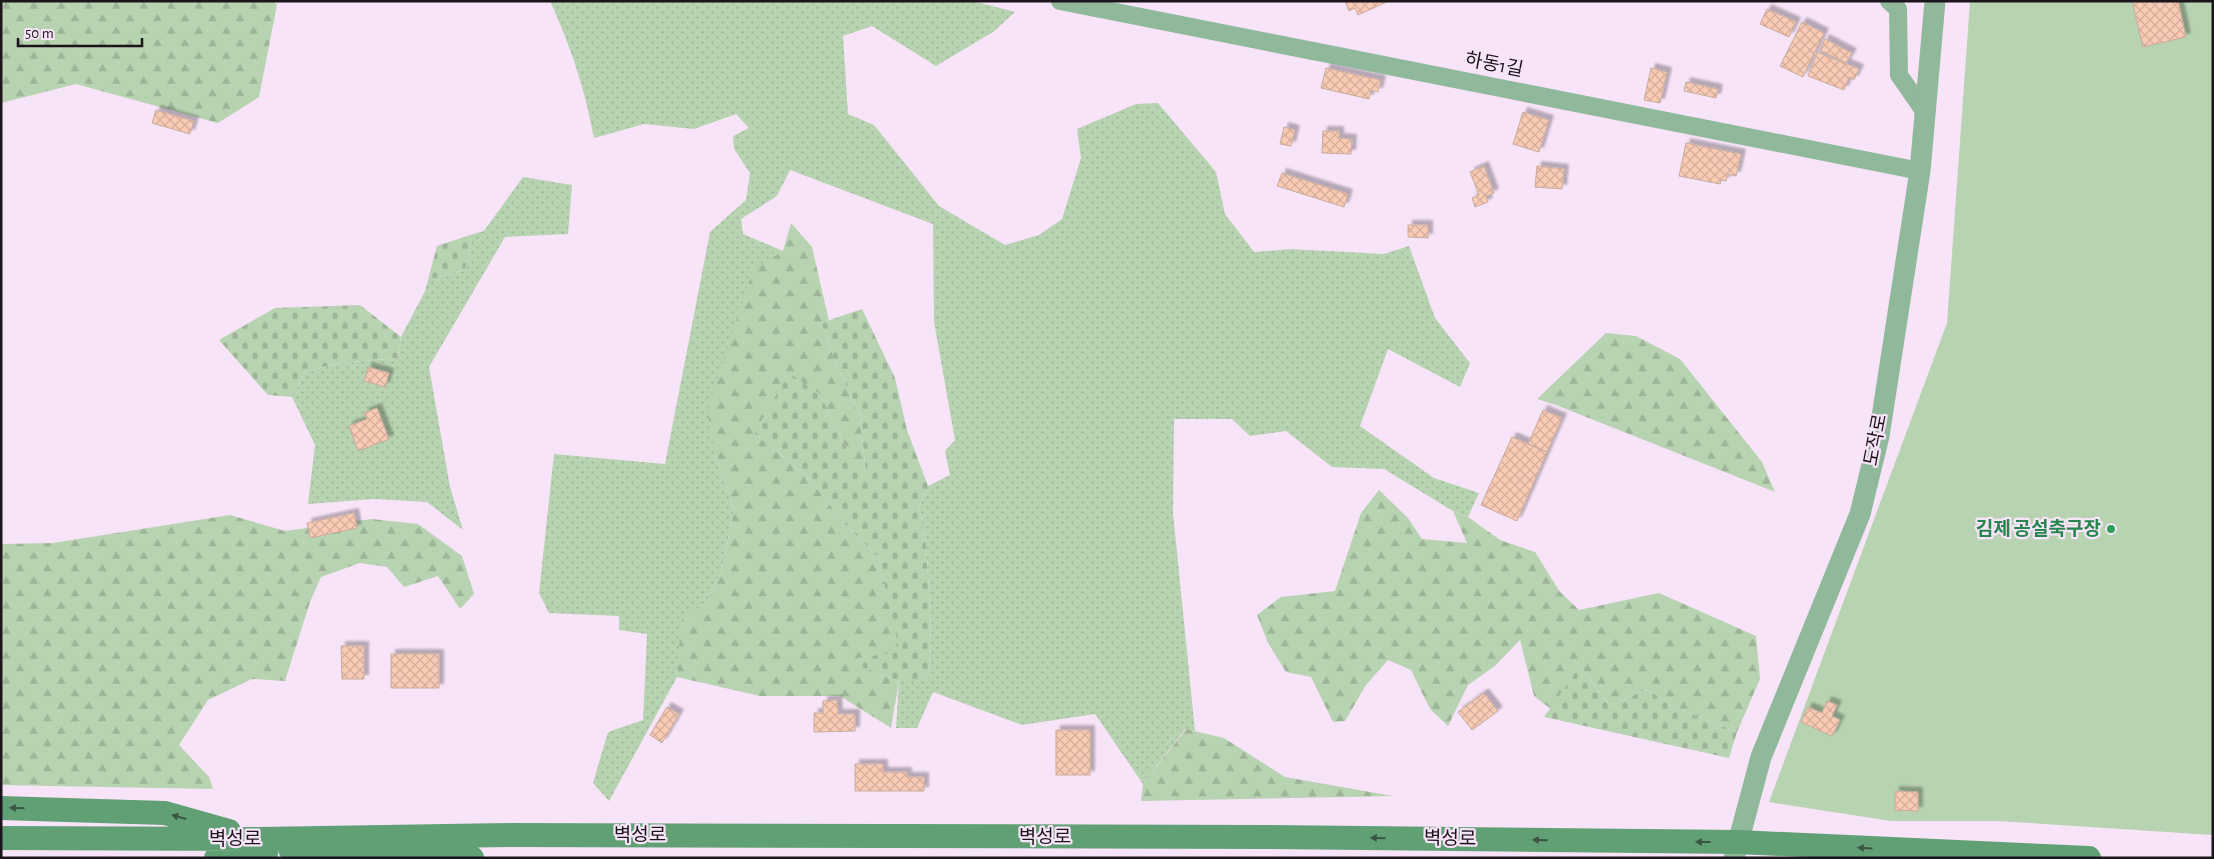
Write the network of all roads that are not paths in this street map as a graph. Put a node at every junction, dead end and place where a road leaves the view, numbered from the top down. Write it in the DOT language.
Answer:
graph roads {
  1 [pos="1060,1"];
  2 [pos="1889,1"];
  3 [pos="1935,1"];
  4 [pos="1926,114"];
  5 [pos="1920,171"];
  6 [pos="1,808"];
  7 [pos="1,838"];
  8 [pos="259,840"];
  9 [pos="1,848"];
  10 [pos="300,850"];
  11 [pos="1736,850"];
  12 [pos="326,857"];
  13 [pos="216,858"];
  14 [pos="472,858"];
  15 [pos="2089,858"];
  1 -- 5 [label="street, 하동1길"];
  2 -- 4 [label="street"];
  3 -- 4 [label="street, 도작로"];
  4 -- 5 [label="street, 도작로"];
  5 -- 11 [label="street, 도작로"];
  8 -- 6 [label="main road, one-way"];
  7 -- 8 [label="main road, 벽성로"];
  11 -- 8 [label="main road, 벽성로, one-way"];
  9 -- 10 [label="main road, 벽성로"];
  10 -- 12 [label="main road, 벽성로"];
  10 -- 13 [label="main road"];
  15 -- 11 [label="main road, 벽성로, one-way"];
  12 -- 14 [label="main road, 벽성로"];
}
